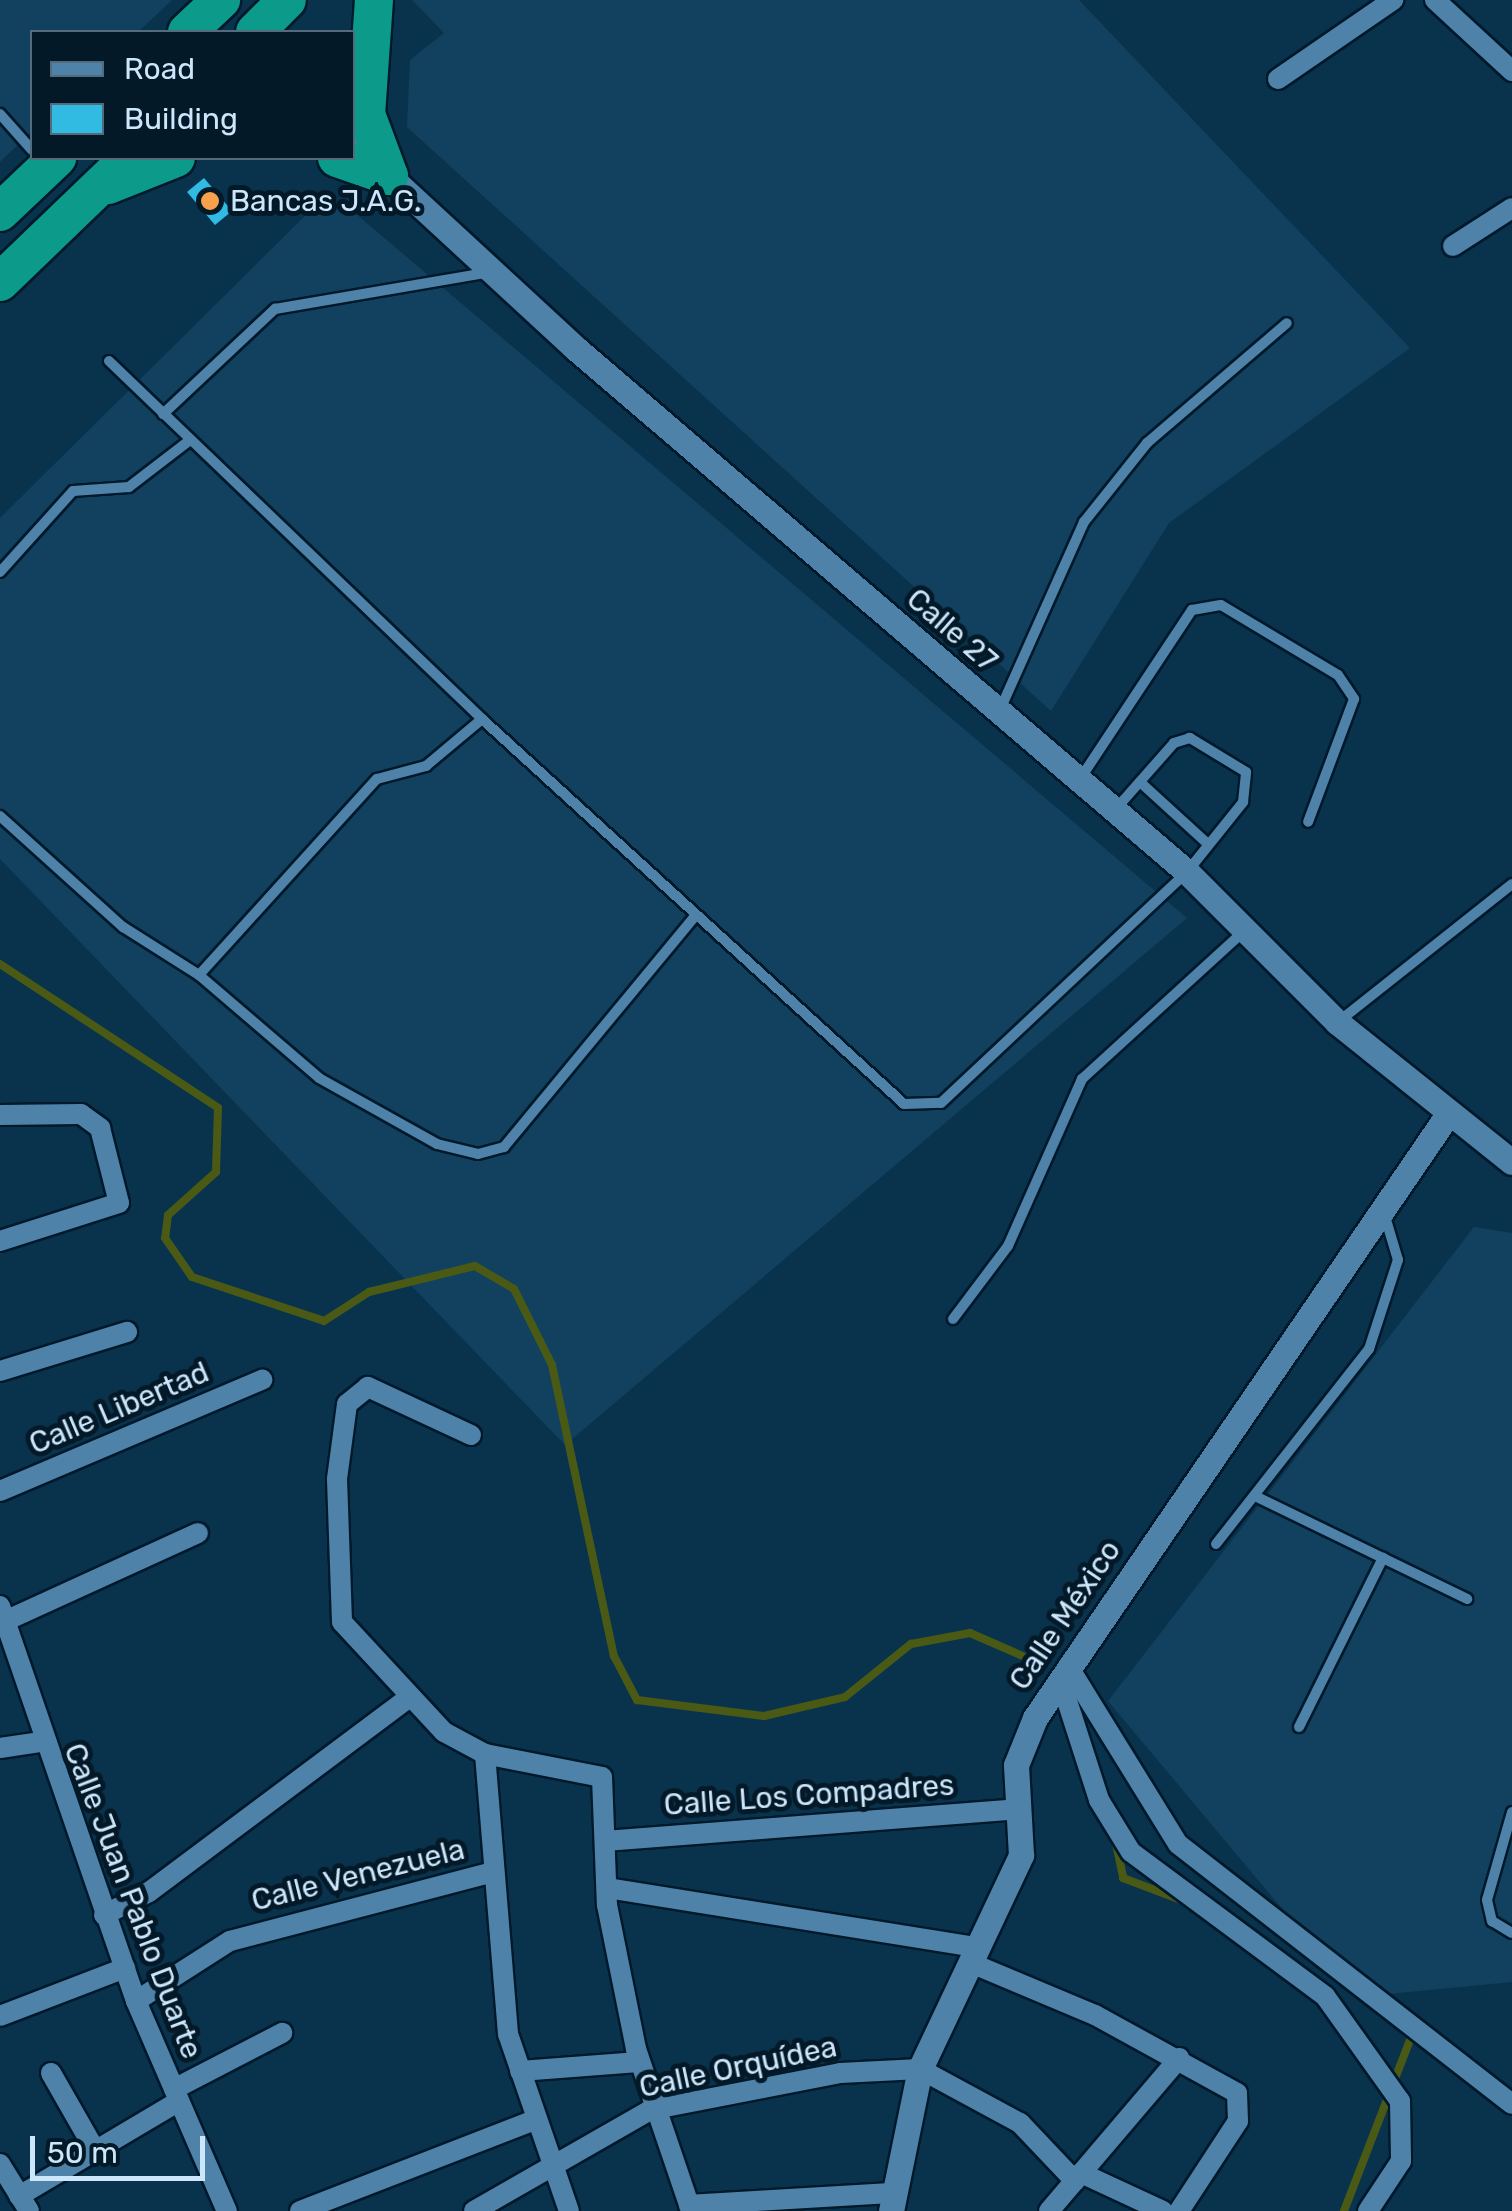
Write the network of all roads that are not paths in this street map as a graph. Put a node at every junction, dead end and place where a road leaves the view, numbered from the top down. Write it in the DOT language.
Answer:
graph roads {
  1 [pos="221,0"];
  2 [pos="287,0"];
  3 [pos="374,0"];
  4 [pos="1393,0"];
  5 [pos="1436,0"];
  6 [pos="189,30"];
  7 [pos="257,30"];
  8 [pos="1512,72"];
  9 [pos="1278,79"];
  10 [pos="0,114"];
  11 [pos="30,144"];
  12 [pos="355,145"];
  13 [pos="42,160"];
  14 [pos="127,160"];
  15 [pos="171,160"];
  16 [pos="343,160"];
  17 [pos="389,176"];
  18 [pos="96,190"];
  19 [pos="1512,208"];
  20 [pos="0,212"];
  21 [pos="1453,246"];
  22 [pos="492,271"];
  23 [pos="0,282"];
  24 [pos="1287,324"];
  25 [pos="109,361"];
  26 [pos="163,414"];
  27 [pos="190,440"];
  28 [pos="0,572"];
  29 [pos="999,713"];
  30 [pos="482,720"];
  31 [pos="1079,780"];
  32 [pos="1140,782"];
  33 [pos="1115,810"];
  34 [pos="0,816"];
  35 [pos="1308,822"];
  36 [pos="1208,844"];
  37 [pos="1186,872"];
  38 [pos="1512,884"];
  39 [pos="696,915"];
  40 [pos="1245,930"];
  41 [pos="199,976"];
  42 [pos="1337,1022"];
  43 [pos="0,1116"];
  44 [pos="1446,1117"];
  45 [pos="1512,1162"];
  46 [pos="1384,1212"];
  47 [pos="0,1242"];
  48 [pos="953,1319"];
  49 [pos="127,1332"];
  50 [pos="0,1371"];
  51 [pos="262,1380"];
  52 [pos="472,1435"];
  53 [pos="0,1491"];
  54 [pos="1255,1496"];
  55 [pos="198,1533"];
  56 [pos="1216,1544"];
  57 [pos="1382,1558"];
  58 [pos="1467,1598"];
  59 [pos="2,1614"];
  60 [pos="1061,1677"];
  61 [pos="406,1700"];
  62 [pos="1298,1727"];
  63 [pos="40,1742"];
  64 [pos="0,1748"];
  65 [pos="485,1754"];
  66 [pos="1017,1809"];
  67 [pos="1512,1812"];
  68 [pos="606,1841"];
  69 [pos="494,1872"];
  70 [pos="607,1888"];
  71 [pos="104,1915"];
  72 [pos="1512,1933"];
  73 [pos="975,1956"];
  74 [pos="125,1968"];
  75 [pos="136,2001"];
  76 [pos="0,2016"];
  77 [pos="282,2033"];
  78 [pos="1179,2058"];
  79 [pos="640,2062"];
  80 [pos="920,2069"];
  81 [pos="520,2071"];
  82 [pos="51,2073"];
  83 [pos="177,2095"];
  84 [pos="1512,2104"];
  85 [pos="650,2110"];
  86 [pos="535,2120"];
  87 [pos="95,2150"];
  88 [pos="0,2164"];
  89 [pos="554,2164"];
  90 [pos="1078,2177"];
  91 [pos="893,2202"];
  92 [pos="24,2204"];
  93 [pos="690,2208"];
  94 [pos="227,2211"];
  95 [pos="300,2211"];
  96 [pos="474,2211"];
  97 [pos="569,2211"];
  98 [pos="1049,2211"];
  99 [pos="1163,2211"];
  100 [pos="1180,2211"];
  101 [pos="1368,2211"];
  1 -- 6 [label="highway"];
  2 -- 7 [label="highway"];
  3 -- 17 [label="highway"];
  4 -- 9 [label="street"];
  5 -- 8 [label="street"];
  10 -- 11 [label="lane"];
  12 -- 17 [label="street, Calle 27"];
  13 -- 20 [label="highway"];
  14 -- 18 [label="highway"];
  15 -- 18 [label="highway"];
  16 -- 17 [label="highway"];
  17 -- 22 [label="street, Calle 27"];
  18 -- 23 [label="highway"];
  19 -- 21 [label="street"];
  22 -- 26 [label="lane"];
  22 -- 29 [label="street, Calle 27"];
  24 -- 29 [label="lane"];
  25 -- 26 [label="lane"];
  26 -- 27 [label="lane"];
  27 -- 28 [label="lane"];
  27 -- 30 [label="lane"];
  29 -- 31 [label="street, Calle 27"];
  30 -- 39 [label="lane"];
  30 -- 41 [label="lane"];
  31 -- 33 [label="street, Calle 27"];
  31 -- 35 [label="lane"];
  32 -- 33 [label="lane"];
  32 -- 36 [label="lane"];
  32 -- 36 [label="lane"];
  33 -- 37 [label="street, Calle 27"];
  34 -- 41 [label="lane"];
  36 -- 37 [label="lane"];
  37 -- 39 [label="lane"];
  37 -- 40 [label="street, Calle 27"];
  38 -- 42 [label="lane"];
  39 -- 41 [label="lane"];
  40 -- 42 [label="street, Calle 27"];
  40 -- 48 [label="lane"];
  42 -- 44 [label="street, Calle 27"];
  43 -- 47 [label="street"];
  44 -- 45 [label="street, Calle 27"];
  44 -- 46 [label="street, Calle México"];
  46 -- 54 [label="lane"];
  46 -- 60 [label="street, Calle México"];
  49 -- 50 [label="street"];
  51 -- 53 [label="street, Calle Libertad"];
  52 -- 61 [label="street"];
  54 -- 56 [label="lane"];
  54 -- 57 [label="lane"];
  55 -- 59 [label="street"];
  57 -- 58 [label="lane"];
  57 -- 62 [label="lane"];
  59 -- 63 [label="street, Calle Juan Pablo Duarte"];
  60 -- 66 [label="street, Calle México"];
  60 -- 84 [label="street"];
  60 -- 101 [label="street"];
  61 -- 65 [label="street"];
  61 -- 71 [label="street"];
  63 -- 64 [label="street"];
  63 -- 71 [label="street, Calle Juan Pablo Duarte"];
  65 -- 68 [label="street"];
  65 -- 69 [label="street"];
  66 -- 68 [label="street, Calle Los Compadres"];
  66 -- 73 [label="street, Calle México"];
  67 -- 72 [label="lane"];
  68 -- 70 [label="street"];
  69 -- 75 [label="street, Calle Venezuela"];
  69 -- 81 [label="street"];
  70 -- 73 [label="street"];
  70 -- 79 [label="street"];
  71 -- 74 [label="street, Calle Juan Pablo Duarte"];
  73 -- 78 [label="street"];
  73 -- 80 [label="street, Calle México"];
  74 -- 75 [label="street, Calle Juan Pablo Duarte"];
  74 -- 76 [label="street"];
  75 -- 83 [label="street, Calle Juan Pablo Duarte"];
  77 -- 83 [label="street"];
  78 -- 90 [label="street"];
  78 -- 100 [label="street"];
  79 -- 81 [label="street"];
  79 -- 85 [label="street"];
  80 -- 85 [label="street, Calle Orquídea"];
  80 -- 90 [label="street"];
  80 -- 91 [label="street, Calle México"];
  81 -- 86 [label="street"];
  82 -- 87 [label="street"];
  83 -- 87 [label="street"];
  83 -- 94 [label="street, Calle Juan Pablo Duarte"];
  85 -- 89 [label="street, Calle Orquídea"];
  85 -- 93 [label="street"];
  86 -- 89 [label="street"];
  86 -- 95 [label="street"];
  87 -- 92 [label="street"];
  88 -- 92 [label="street"];
  89 -- 96 [label="street, Calle Orquídea"];
  89 -- 97 [label="street"];
  90 -- 98 [label="street"];
  90 -- 99 [label="street"];
  91 -- 93 [label="street"];
}
